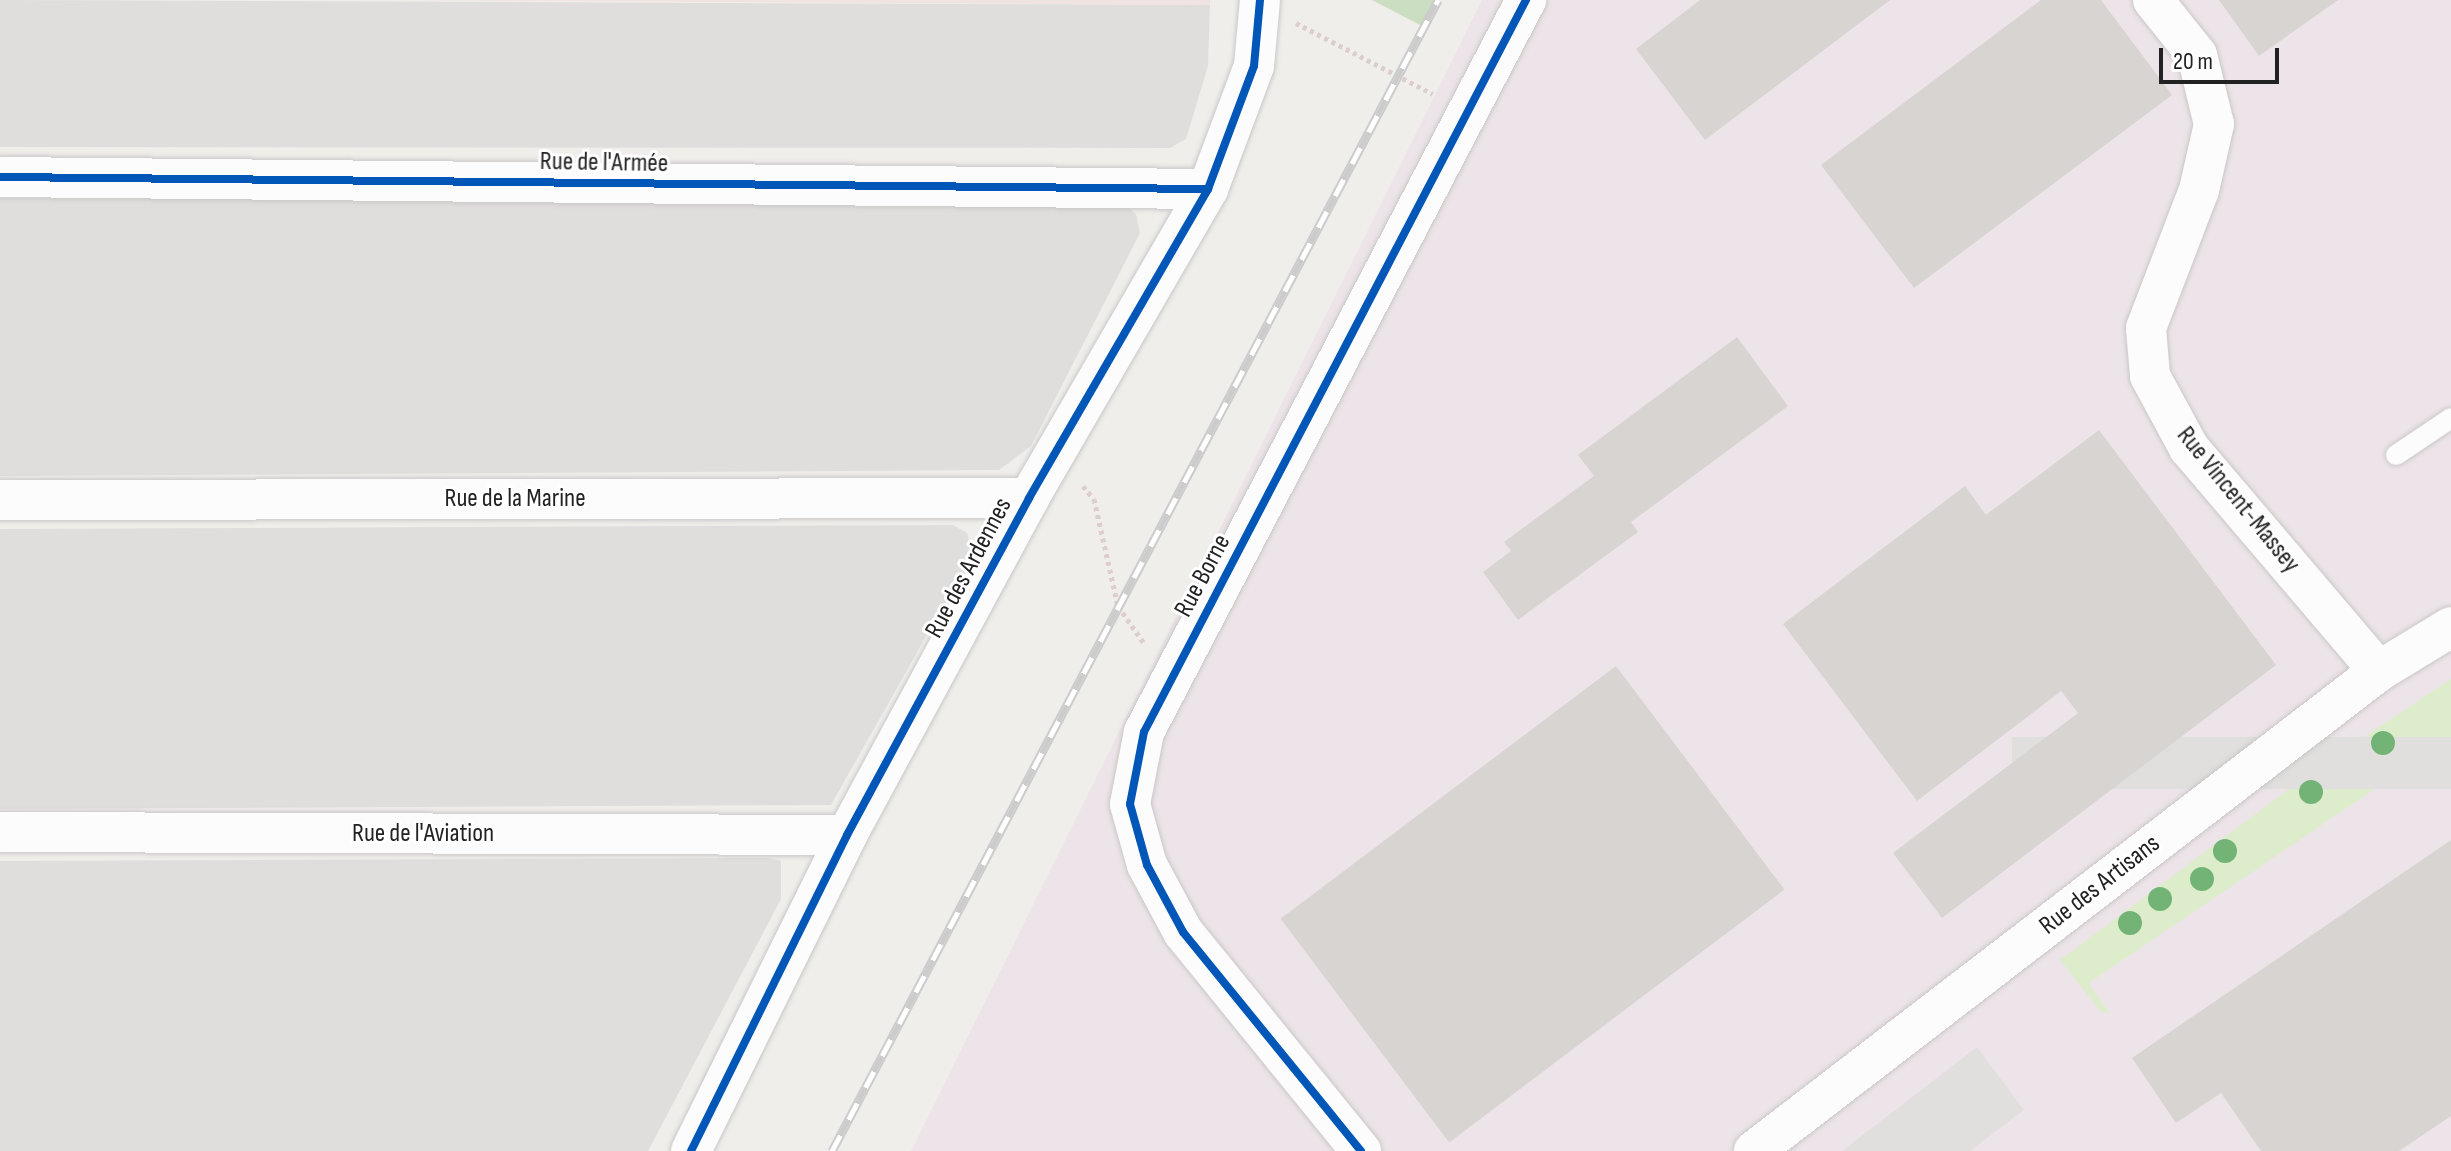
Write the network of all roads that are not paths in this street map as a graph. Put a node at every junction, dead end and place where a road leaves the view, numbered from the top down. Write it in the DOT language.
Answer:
graph roads {
  1 [pos="1526,0"];
  2 [pos="2153,0"];
  3 [pos="1260,2"];
  4 [pos="0,177"];
  5 [pos="1208,189"];
  6 [pos="2451,418"];
  7 [pos="2396,455"];
  8 [pos="1029,498"];
  9 [pos="0,500"];
  10 [pos="2451,627"];
  11 [pos="2379,671"];
  12 [pos="0,832"];
  13 [pos="847,835"];
  14 [pos="691,1151"];
  15 [pos="1361,1151"];
  16 [pos="1754,1151"];
  1 -- 15 [label="street, Rue Borne"];
  2 -- 11 [label="street, Rue Vincent-Massey"];
  3 -- 5 [label="street, Rue des Ardennes"];
  4 -- 5 [label="street, Rue de l'Armée"];
  5 -- 8 [label="street, Rue des Ardennes"];
  6 -- 7 [label="lane"];
  8 -- 9 [label="street, Rue de la Marine"];
  8 -- 13 [label="street, Rue des Ardennes"];
  10 -- 11 [label="street, Rue des Artisans"];
  11 -- 16 [label="street, Rue des Artisans"];
  12 -- 13 [label="street, Rue de l'Aviation"];
  13 -- 14 [label="street, Rue des Ardennes"];
}
